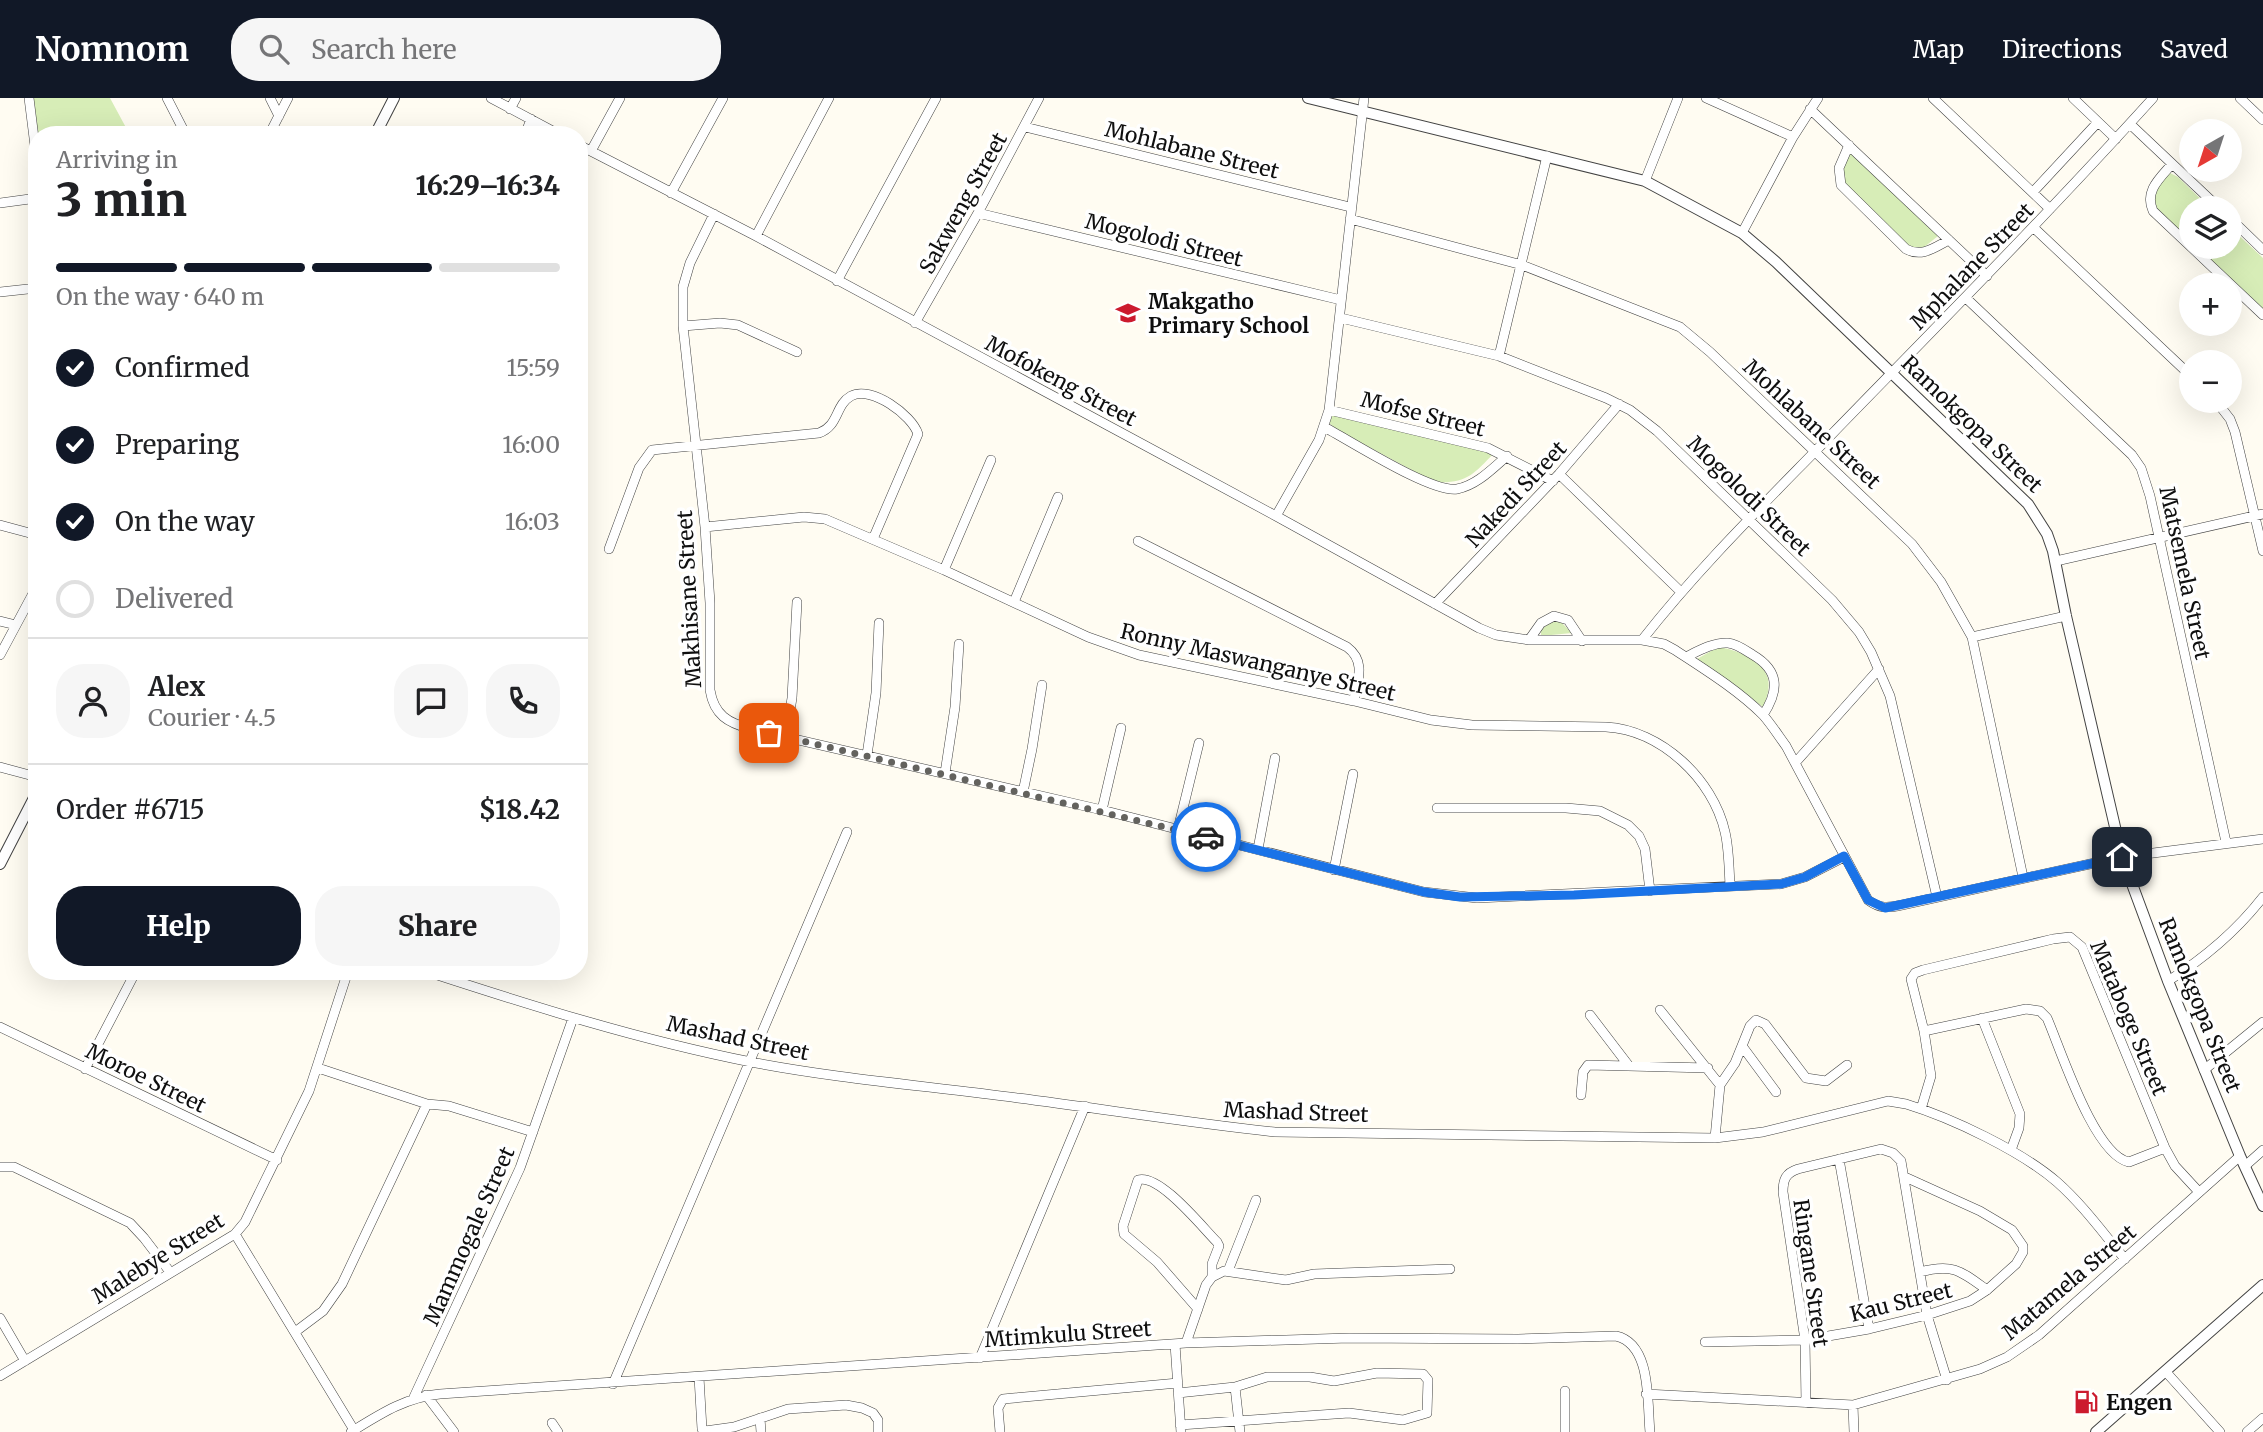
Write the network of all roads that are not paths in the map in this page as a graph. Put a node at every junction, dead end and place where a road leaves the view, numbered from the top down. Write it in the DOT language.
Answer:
graph roads {
  1 [pos="29,98"];
  2 [pos="167,98"];
  3 [pos="270,98"];
  4 [pos="288,98"];
  5 [pos="394,98"];
  6 [pos="491,98"];
  7 [pos="516,98"];
  8 [pos="620,98"];
  9 [pos="723,98"];
  10 [pos="829,98"];
  11 [pos="936,98"];
  12 [pos="1040,98"];
  13 [pos="1308,98"];
  14 [pos="1364,98"];
  15 [pos="1678,98"];
  16 [pos="1706,98"];
  17 [pos="1818,98"];
  18 [pos="1933,98"];
  19 [pos="2073,98"];
  20 [pos="2153,98"];
  21 [pos="2240,98"];
  22 [pos="510,109"];
  23 [pos="1810,109"];
  24 [pos="1361,111"];
  25 [pos="279,116"];
  26 [pos="531,120"];
  27 [pos="2263,120"];
  28 [pos="2098,122"];
  29 [pos="2130,124"];
  30 [pos="32,126"];
  31 [pos="181,126"];
  32 [pos="274,126"];
  33 [pos="380,126"];
  34 [pos="529,126"];
  35 [pos="543,126"];
  36 [pos="1025,127"];
  37 [pos="1793,137"];
  38 [pos="2116,139"];
  39 [pos="1850,145"];
  40 [pos="588,150"];
  41 [pos="591,151"];
  42 [pos="1547,156"];
  43 [pos="2172,164"];
  44 [pos="1645,181"];
  45 [pos="2033,192"];
  46 [pos="671,193"];
  47 [pos="2206,196"];
  48 [pos="28,199"];
  49 [pos="0,203"];
  50 [pos="1350,207"];
  51 [pos="2050,209"];
  52 [pos="978,213"];
  53 [pos="714,215"];
  54 [pos="1350,219"];
  55 [pos="2034,227"];
  56 [pos="2242,230"];
  57 [pos="1742,233"];
  58 [pos="755,236"];
  59 [pos="1949,240"];
  60 [pos="2263,250"];
  61 [pos="1522,265"];
  62 [pos="1987,276"];
  63 [pos="837,281"];
  64 [pos="28,289"];
  65 [pos="0,292"];
  66 [pos="1967,299"];
  67 [pos="1341,300"];
  68 [pos="2263,315"];
  69 [pos="1340,317"];
  70 [pos="915,323"];
  71 [pos="683,326"];
  72 [pos="797,352"];
  73 [pos="1499,356"];
  74 [pos="2179,365"];
  75 [pos="1892,373"];
  76 [pos="1619,404"];
  77 [pos="1329,410"];
  78 [pos="2225,413"];
  79 [pos="1324,427"];
  80 [pos="696,444"];
  81 [pos="1815,451"];
  82 [pos="1507,456"];
  83 [pos="991,460"];
  84 [pos="1556,477"];
  85 [pos="1058,497"];
  86 [pos="2259,514"];
  87 [pos="1276,516"];
  88 [pos="1749,521"];
  89 [pos="0,524"];
  90 [pos="705,527"];
  91 [pos="28,532"];
  92 [pos="2158,537"];
  93 [pos="873,539"];
  94 [pos="1138,541"];
  95 [pos="609,550"];
  96 [pos="2263,551"];
  97 [pos="2056,561"];
  98 [pos="944,570"];
  99 [pos="1681,592"];
  100 [pos="797,602"];
  101 [pos="1014,602"];
  102 [pos="28,603"];
  103 [pos="1435,604"];
  104 [pos="2066,616"];
  105 [pos="0,621"];
  106 [pos="879,623"];
  107 [pos="16,625"];
  108 [pos="1972,637"];
  109 [pos="1529,640"];
  110 [pos="1642,640"];
  111 [pos="1582,641"];
  112 [pos="959,643"];
  113 [pos="0,654"];
  114 [pos="1686,657"];
  115 [pos="1879,668"];
  116 [pos="1042,685"];
  117 [pos="1354,701"];
  118 [pos="1763,715"];
  119 [pos="1121,728"];
  120 [pos="786,736"];
  121 [pos="1199,743"];
  122 [pos="867,755"];
  123 [pos="1275,758"];
  124 [pos="1795,763"];
  125 [pos="0,767"];
  126 [pos="945,773"];
  127 [pos="1353,774"];
  128 [pos="28,775"];
  129 [pos="1023,792"];
  130 [pos="1437,808"];
  131 [pos="28,810"];
  132 [pos="1102,810"];
  133 [pos="1178,829"];
  134 [pos="847,832"];
  135 [pos="2263,839"];
  136 [pos="2226,842"];
  137 [pos="1258,849"];
  138 [pos="1844,856"];
  139 [pos="2122,857"];
  140 [pos="0,864"];
  141 [pos="1334,870"];
  142 [pos="2023,877"];
  143 [pos="1730,886"];
  144 [pos="1650,891"];
  145 [pos="1937,897"];
  146 [pos="2263,897"];
  147 [pos="131,980"];
  148 [pos="345,980"];
  149 [pos="453,980"];
  150 [pos="2168,981"];
  151 [pos="1660,1010"];
  152 [pos="1590,1014"];
  153 [pos="573,1018"];
  154 [pos="1983,1018"];
  155 [pos="2263,1022"];
  156 [pos="0,1027"];
  157 [pos="1924,1031"];
  158 [pos="1742,1046"];
  159 [pos="750,1062"];
  160 [pos="1847,1065"];
  161 [pos="1629,1066"];
  162 [pos="318,1068"];
  163 [pos="1708,1068"];
  164 [pos="85,1069"];
  165 [pos="2204,1070"];
  166 [pos="1720,1085"];
  167 [pos="1776,1092"];
  168 [pos="1581,1095"];
  169 [pos="427,1104"];
  170 [pos="1085,1106"];
  171 [pos="1921,1109"];
  172 [pos="533,1132"];
  173 [pos="1715,1138"];
  174 [pos="2165,1148"];
  175 [pos="2011,1150"];
  176 [pos="2263,1150"];
  177 [pos="1839,1159"];
  178 [pos="276,1160"];
  179 [pos="2242,1161"];
  180 [pos="0,1167"];
  181 [pos="1905,1177"];
  182 [pos="2199,1192"];
  183 [pos="1256,1200"];
  184 [pos="2263,1206"];
  185 [pos="235,1234"];
  186 [pos="2125,1259"];
  187 [pos="1450,1269"];
  188 [pos="1228,1271"];
  189 [pos="170,1272"];
  190 [pos="1920,1272"];
  191 [pos="1212,1277"];
  192 [pos="2263,1285"];
  193 [pos="1987,1290"];
  194 [pos="1198,1309"];
  195 [pos="1927,1315"];
  196 [pos="0,1318"];
  197 [pos="1870,1329"];
  198 [pos="295,1332"];
  199 [pos="1805,1340"];
  200 [pos="1705,1342"];
  201 [pos="1186,1343"];
  202 [pos="1175,1344"];
  203 [pos="980,1357"];
  204 [pos="25,1361"];
  205 [pos="2166,1372"];
  206 [pos="0,1376"];
  207 [pos="699,1377"];
  208 [pos="1947,1380"];
  209 [pos="613,1384"];
  210 [pos="1235,1387"];
  211 [pos="1178,1388"];
  212 [pos="1566,1391"];
  213 [pos="1646,1394"];
  214 [pos="426,1395"];
  215 [pos="414,1397"];
  216 [pos="1806,1403"];
  217 [pos="1853,1405"];
  218 [pos="760,1418"];
  219 [pos="2263,1418"];
  220 [pos="1238,1422"];
  221 [pos="552,1423"];
  222 [pos="1181,1428"];
  223 [pos="353,1431"];
  224 [pos="454,1432"];
  225 [pos="558,1432"];
  226 [pos="703,1432"];
  227 [pos="761,1432"];
  228 [pos="878,1432"];
  229 [pos="1000,1432"];
  230 [pos="1240,1432"];
  231 [pos="1565,1432"];
  232 [pos="1650,1432"];
  233 [pos="1854,1432"];
  234 [pos="2096,1432"];
  235 [pos="2220,1432"];
  236 [pos="2247,1432"];
  1 -- 30 [label="street"];
  2 -- 31 [label="street"];
  3 -- 25 [label="street"];
  4 -- 25 [label="street"];
  5 -- 33 [label="street"];
  6 -- 22 [label="street"];
  7 -- 22 [label="street"];
  8 -- 41 [label="street"];
  9 -- 46 [label="street"];
  10 -- 58 [label="street"];
  11 -- 63 [label="street"];
  12 -- 36 [label="street, Sakweng Street"];
  13 -- 24 [label="street, Ramokgopa Street"];
  14 -- 24 [label="street"];
  15 -- 44 [label="street"];
  16 -- 37 [label="street"];
  17 -- 23 [label="street"];
  18 -- 45 [label="street"];
  19 -- 28 [label="street"];
  20 -- 29 [label="street, Mphalane Street"];
  21 -- 27 [label="street"];
  22 -- 26 [label="street"];
  23 -- 37 [label="street"];
  23 -- 39 [label="street"];
  24 -- 42 [label="street, Ramokgopa Street"];
  24 -- 50 [label="street"];
  25 -- 32 [label="street"];
  26 -- 34 [label="street"];
  26 -- 35 [label="street"];
  28 -- 38 [label="street"];
  28 -- 45 [label="street"];
  29 -- 38 [label="street, Mphalane Street"];
  29 -- 43 [label="street"];
  36 -- 50 [label="street, Mohlabane Street"];
  36 -- 52 [label="street, Sakweng Street"];
  37 -- 57 [label="street"];
  38 -- 51 [label="street, Mphalane Street"];
  39 -- 59 [label="street"];
  39 -- 59 [label="street"];
  40 -- 41 [label="street, Mofokeng Street"];
  41 -- 46 [label="street, Mofokeng Street"];
  42 -- 44 [label="street, Ramokgopa Street"];
  42 -- 61 [label="street"];
  43 -- 47 [label="street"];
  43 -- 68 [label="street"];
  44 -- 57 [label="street, Ramokgopa Street"];
  45 -- 51 [label="street"];
  46 -- 53 [label="street, Mofokeng Street"];
  48 -- 49 [label="street"];
  50 -- 54 [label="street"];
  51 -- 55 [label="street, Mphalane Street"];
  52 -- 67 [label="street, Mogolodi Street"];
  52 -- 70 [label="street, Sakweng Street"];
  53 -- 58 [label="street, Mofokeng Street"];
  53 -- 71 [label="street, Makhisane Street"];
  54 -- 61 [label="street, Mohlabane Street"];
  54 -- 67 [label="street"];
  55 -- 62 [label="street, Mphalane Street"];
  55 -- 74 [label="street"];
  56 -- 60 [label="street"];
  57 -- 75 [label="street, Ramokgopa Street"];
  58 -- 63 [label="street, Mofokeng Street"];
  59 -- 62 [label="street"];
  61 -- 73 [label="street"];
  61 -- 81 [label="street, Mohlabane Street"];
  62 -- 66 [label="street, Mphalane Street"];
  63 -- 70 [label="street, Mofokeng Street"];
  64 -- 65 [label="street"];
  66 -- 75 [label="street, Mphalane Street"];
  66 -- 92 [label="street, Matsemela Street"];
  67 -- 69 [label="street"];
  69 -- 73 [label="street, Mogolodi Street"];
  69 -- 77 [label="street"];
  70 -- 87 [label="street, Mofokeng Street"];
  71 -- 72 [label="street"];
  71 -- 80 [label="street, Makhisane Street"];
  73 -- 76 [label="street, Mogolodi Street"];
  75 -- 81 [label="street, Mphalane Street"];
  75 -- 97 [label="street, Ramokgopa Street"];
  76 -- 84 [label="street, Nakedi Street"];
  76 -- 88 [label="street, Mogolodi Street"];
  77 -- 79 [label="street"];
  77 -- 82 [label="street, Mofse Street"];
  78 -- 86 [label="street"];
  79 -- 82 [label="street, Mofse Street"];
  79 -- 87 [label="street"];
  80 -- 90 [label="street, Makhisane Street"];
  80 -- 93 [label="street"];
  80 -- 95 [label="street"];
  81 -- 88 [label="street, Mphalane Street"];
  81 -- 108 [label="street, Mohlabane Street"];
  82 -- 84 [label="street, Mofse Street"];
  83 -- 98 [label="street"];
  84 -- 99 [label="street, Mofse Street"];
  84 -- 103 [label="street, Nakedi Street"];
  85 -- 101 [label="street"];
  86 -- 92 [label="street"];
  86 -- 96 [label="street"];
  87 -- 103 [label="street, Mofokeng Street"];
  88 -- 99 [label="street, Mphalane Street"];
  88 -- 115 [label="street, Mogolodi Street"];
  89 -- 91 [label="street"];
  90 -- 93 [label="street, Ronny Maswanganye Street"];
  90 -- 120 [label="street, Makhisane Street"];
  92 -- 97 [label="street"];
  92 -- 136 [label="street, Matsemela Street"];
  93 -- 98 [label="street, Ronny Maswanganye Street"];
  94 -- 117 [label="street"];
  97 -- 104 [label="street, Ramokgopa Street"];
  98 -- 101 [label="street, Ronny Maswanganye Street"];
  99 -- 110 [label="street, Mphalane Street"];
  100 -- 120 [label="street"];
  101 -- 117 [label="street, Ronny Maswanganye Street"];
  102 -- 107 [label="street"];
  103 -- 109 [label="street, Mofokeng Street"];
  104 -- 108 [label="street"];
  104 -- 139 [label="street, Ramokgopa Street"];
  105 -- 107 [label="street"];
  106 -- 122 [label="street"];
  107 -- 113 [label="street"];
  108 -- 142 [label="street, Mohlabane Street"];
  109 -- 111 [label="street, Mofokeng Street"];
  109 -- 111 [label="street"];
  110 -- 111 [label="street, Mofokeng Street"];
  110 -- 114 [label="street, Mofokeng Street"];
  112 -- 126 [label="street"];
  114 -- 118 [label="street, Mofokeng Street"];
  114 -- 118 [label="street"];
  115 -- 124 [label="street"];
  115 -- 145 [label="street, Mogolodi Street"];
  116 -- 129 [label="street"];
  117 -- 143 [label="street, Ronny Maswanganye Street"];
  118 -- 124 [label="street, Mofokeng Street"];
  119 -- 132 [label="street"];
  120 -- 122 [label="street, Makhisane Street"];
  121 -- 133 [label="street"];
  122 -- 126 [label="street, Makhisane Street"];
  123 -- 137 [label="street"];
  124 -- 138 [label="street, Mofokeng Street"];
  125 -- 128 [label="street"];
  126 -- 129 [label="street, Makhisane Street"];
  127 -- 141 [label="street"];
  129 -- 132 [label="street, Makhisane Street"];
  130 -- 144 [label="street"];
  131 -- 140 [label="street"];
  132 -- 133 [label="street, Makhisane Street"];
  133 -- 137 [label="street, Makhisane Street"];
  134 -- 159 [label="street"];
  135 -- 136 [label="street"];
  136 -- 139 [label="street"];
  137 -- 141 [label="street, Makhisane Street"];
  138 -- 143 [label="street, Makhisane Street"];
  138 -- 145 [label="street, Mofokeng Street"];
  139 -- 142 [label="street"];
  139 -- 150 [label="street, Ramokgopa Street"];
  141 -- 144 [label="street, Makhisane Street"];
  142 -- 145 [label="street"];
  143 -- 144 [label="street, Makhisane Street"];
  146 -- 150 [label="street"];
  147 -- 164 [label="street"];
  148 -- 162 [label="street, Malebye Street"];
  149 -- 153 [label="street, Mashad Street"];
  150 -- 165 [label="street, Ramokgopa Street"];
  151 -- 163 [label="street"];
  152 -- 161 [label="street"];
  153 -- 159 [label="street, Mashad Street"];
  153 -- 172 [label="street, Mammogale Street"];
  154 -- 157 [label="street"];
  154 -- 174 [label="street"];
  154 -- 175 [label="street"];
  155 -- 165 [label="street"];
  156 -- 164 [label="street, Moroe Street"];
  157 -- 171 [label="street, Mataboge Street"];
  157 -- 174 [label="street, Mataboge Street"];
  158 -- 160 [label="street"];
  158 -- 166 [label="street"];
  158 -- 167 [label="street"];
  159 -- 170 [label="street, Mashad Street"];
  159 -- 209 [label="street"];
  161 -- 163 [label="street"];
  161 -- 168 [label="street"];
  162 -- 169 [label="street"];
  162 -- 178 [label="street, Malebye Street"];
  163 -- 166 [label="street"];
  164 -- 178 [label="street, Moroe Street"];
  165 -- 179 [label="street, Ramokgopa Street"];
  166 -- 173 [label="street"];
  169 -- 172 [label="street"];
  169 -- 198 [label="street"];
  170 -- 173 [label="street, Mashad Street"];
  170 -- 203 [label="street"];
  171 -- 173 [label="street, Mashad Street"];
  171 -- 175 [label="street, Mashad Street"];
  172 -- 215 [label="street, Mammogale Street"];
  174 -- 182 [label="street, Mataboge Street"];
  175 -- 186 [label="street, Mashad Street"];
  176 -- 179 [label="street, Matamela Street"];
  177 -- 181 [label="street, Ringane Street"];
  177 -- 197 [label="street"];
  177 -- 199 [label="street, Ringane Street"];
  178 -- 185 [label="street, Malebye Street"];
  179 -- 182 [label="street, Matamela Street"];
  179 -- 184 [label="street, Ramokgopa Street"];
  180 -- 189 [label="street"];
  181 -- 190 [label="street"];
  181 -- 193 [label="street, Kau Street"];
  182 -- 186 [label="street, Matamela Street"];
  183 -- 188 [label="street"];
  185 -- 189 [label="street, Malebye Street"];
  185 -- 198 [label="street"];
  186 -- 208 [label="street, Matamela Street"];
  187 -- 188 [label="street"];
  188 -- 191 [label="street"];
  189 -- 204 [label="street, Malebye Street"];
  190 -- 193 [label="street"];
  190 -- 195 [label="street"];
  191 -- 194 [label="street"];
  191 -- 194 [label="street"];
  192 -- 205 [label="street"];
  193 -- 195 [label="street, Kau Street"];
  194 -- 201 [label="street"];
  195 -- 197 [label="street, Kau Street"];
  195 -- 208 [label="street"];
  196 -- 204 [label="street"];
  197 -- 199 [label="street, Kau Street"];
  198 -- 223 [label="street"];
  199 -- 200 [label="street, Kau Street"];
  199 -- 216 [label="street, Ringane Street"];
  201 -- 202 [label="street, Mtimkulu Street"];
  201 -- 213 [label="street, Mtimkulu Street"];
  202 -- 203 [label="street, Mtimkulu Street"];
  202 -- 211 [label="street"];
  203 -- 207 [label="street, Mtimkulu Street"];
  204 -- 206 [label="street, Malebye Street"];
  205 -- 234 [label="street"];
  205 -- 235 [label="street"];
  207 -- 209 [label="street, Mtimkulu Street"];
  207 -- 226 [label="street"];
  208 -- 217 [label="street, Matamela Street"];
  209 -- 214 [label="street, Mtimkulu Street"];
  210 -- 211 [label="street"];
  210 -- 220 [label="street"];
  210 -- 220 [label="street"];
  211 -- 222 [label="street"];
  211 -- 229 [label="street"];
  212 -- 231 [label="street"];
  213 -- 216 [label="street, Matamela Street"];
  213 -- 232 [label="street, Mtimkulu Street"];
  214 -- 215 [label="street, Mtimkulu Street"];
  214 -- 224 [label="street"];
  215 -- 223 [label="street"];
  216 -- 217 [label="street, Matamela Street"];
  217 -- 233 [label="street"];
  218 -- 226 [label="street"];
  218 -- 227 [label="street"];
  218 -- 228 [label="street"];
  219 -- 236 [label="street"];
  220 -- 222 [label="street"];
  220 -- 230 [label="street"];
  221 -- 225 [label="street"];
}
